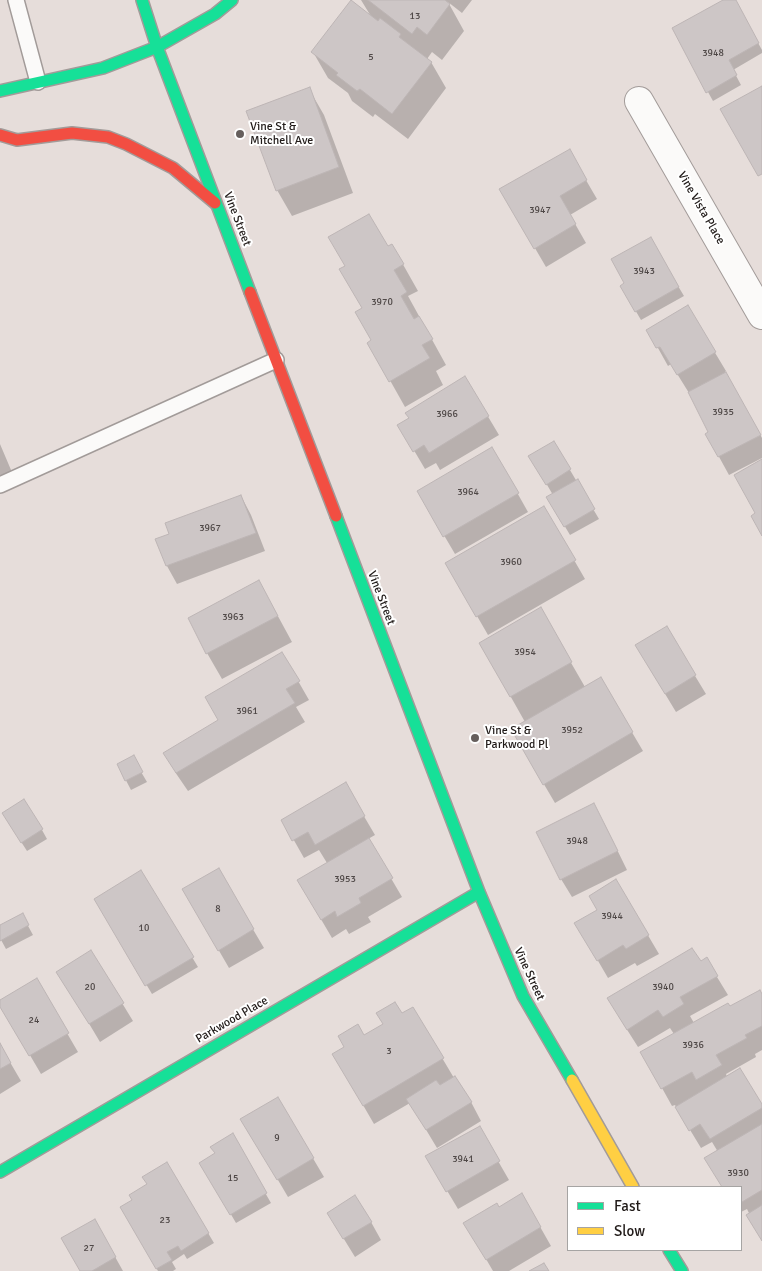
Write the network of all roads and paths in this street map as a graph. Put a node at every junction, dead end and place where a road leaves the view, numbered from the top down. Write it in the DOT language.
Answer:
graph roads {
  1 [pos="16,0"];
  2 [pos="142,0"];
  3 [pos="232,0"];
  4 [pos="157,48"];
  5 [pos="38,82"];
  6 [pos="0,91"];
  7 [pos="640,101"];
  8 [pos="0,135"];
  9 [pos="217,205"];
  10 [pos="762,314"];
  11 [pos="276,360"];
  12 [pos="0,484"];
  13 [pos="478,892"];
  14 [pos="0,1172"];
  15 [pos="632,1186"];
  16 [pos="670,1251"];
  17 [pos="682,1271"];
  1 -- 5 [label="lane"];
  2 -- 4 [label="main road, Vine Street"];
  3 -- 4 [label="main road"];
  4 -- 5 [label="main road"];
  4 -- 9 [label="main road, Vine Street"];
  5 -- 6 [label="main road"];
  7 -- 10 [label="street, Vine Vista Place"];
  8 -- 9 [label="main road"];
  9 -- 11 [label="main road, Vine Street"];
  11 -- 12 [label="lane"];
  11 -- 13 [label="main road, Vine Street"];
  13 -- 14 [label="main road, Parkwood Place"];
  13 -- 15 [label="main road, Vine Street"];
  16 -- 17 [label="main road"];
}
